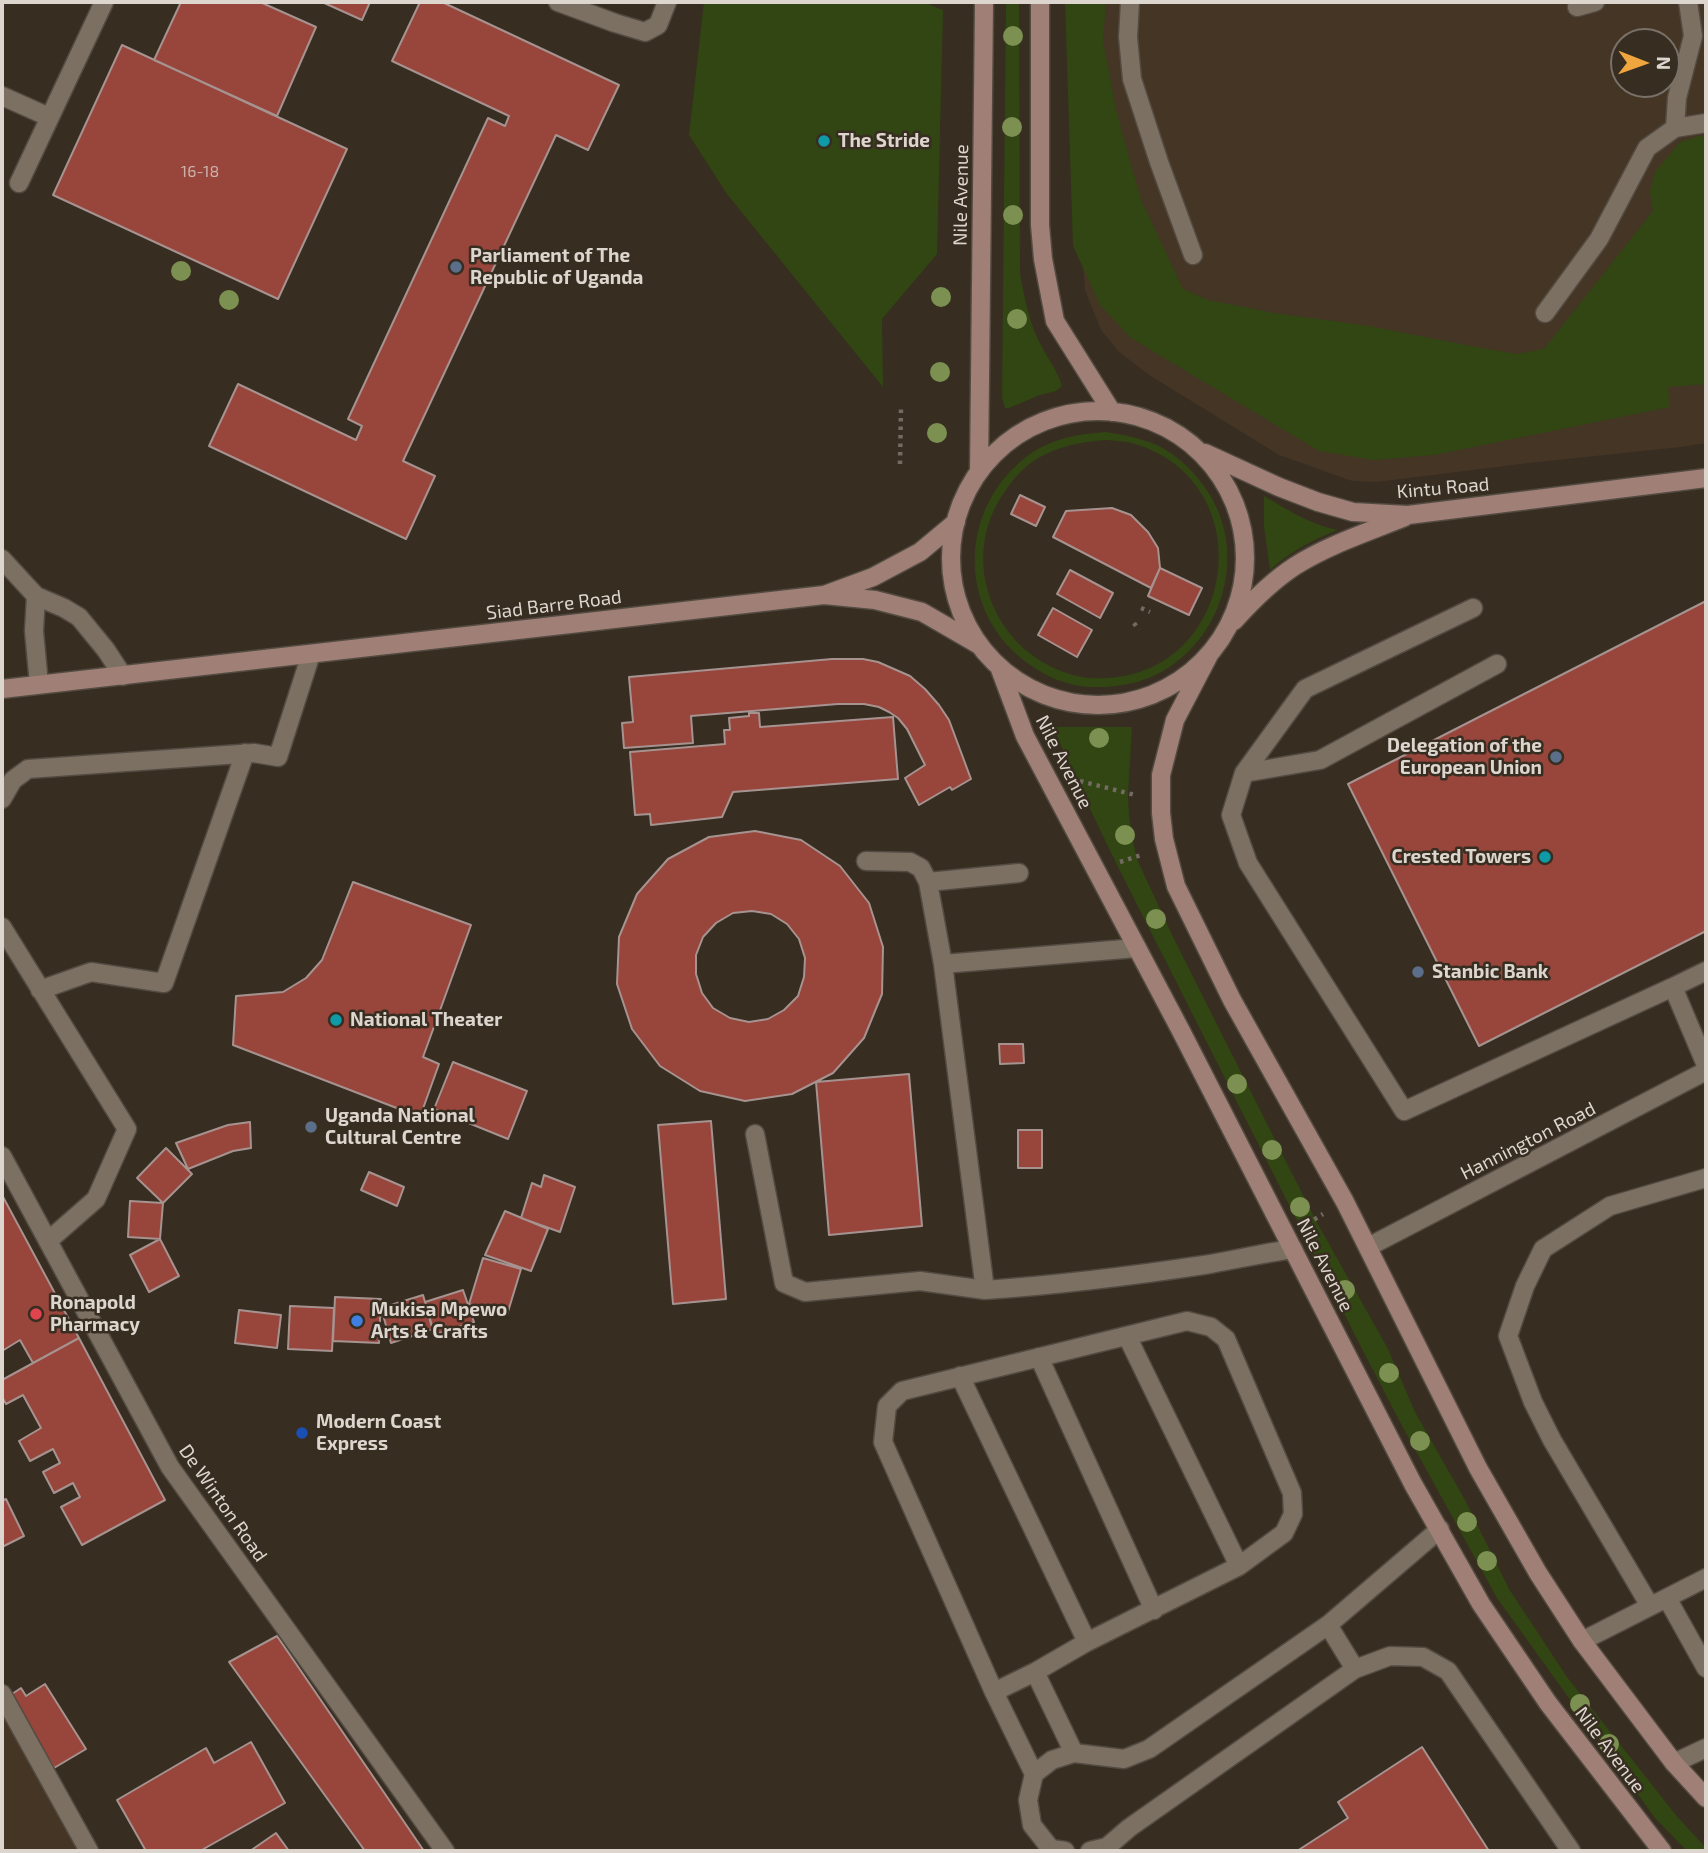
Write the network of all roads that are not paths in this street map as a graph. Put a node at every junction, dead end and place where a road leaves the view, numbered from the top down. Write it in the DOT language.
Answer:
graph roads {
  1 [pos="104,2"];
  2 [pos="558,2"];
  3 [pos="667,2"];
  4 [pos="984,2"];
  5 [pos="1040,2"];
  6 [pos="1130,2"];
  7 [pos="1595,2"];
  8 [pos="1688,2"];
  9 [pos="1577,7"];
  10 [pos="2,96"];
  11 [pos="49,117"];
  12 [pos="1706,123"];
  13 [pos="1675,128"];
  14 [pos="19,183"];
  15 [pos="1193,255"];
  16 [pos="1545,313"];
  17 [pos="1112,412"];
  18 [pos="1195,448"];
  19 [pos="979,472"];
  20 [pos="1706,478"];
  21 [pos="1408,515"];
  22 [pos="956,522"];
  23 [pos="2,559"];
  24 [pos="824,595"];
  25 [pos="36,596"];
  26 [pos="1473,608"];
  27 [pos="1225,631"];
  28 [pos="979,645"];
  29 [pos="1210,653"];
  30 [pos="311,654"];
  31 [pos="1497,664"];
  32 [pos="1000,669"];
  33 [pos="123,676"];
  34 [pos="39,684"];
  35 [pos="2,689"];
  36 [pos="245,753"];
  37 [pos="1244,773"];
  38 [pos="2,799"];
  39 [pos="866,861"];
  40 [pos="1020,873"];
  41 [pos="928,882"];
  42 [pos="2,927"];
  43 [pos="1137,948"];
  44 [pos="943,964"];
  45 [pos="1706,971"];
  46 [pos="1673,987"];
  47 [pos="40,990"];
  48 [pos="1706,1065"];
  49 [pos="1706,1071"];
  50 [pos="755,1134"];
  51 [pos="2,1156"];
  52 [pos="1706,1178"];
  53 [pos="48,1241"];
  54 [pos="1290,1243"];
  55 [pos="1368,1247"];
  56 [pos="985,1290"];
  57 [pos="1127,1336"];
  58 [pos="1039,1357"];
  59 [pos="960,1376"];
  60 [pos="1440,1529"];
  61 [pos="1239,1566"];
  62 [pos="1706,1578"];
  63 [pos="1667,1598"];
  64 [pos="1650,1606"];
  65 [pos="1154,1610"];
  66 [pos="1328,1625"];
  67 [pos="1582,1641"];
  68 [pos="1087,1642"];
  69 [pos="1706,1668"];
  70 [pos="1355,1670"];
  71 [pos="1035,1672"];
  72 [pos="994,1692"];
  73 [pos="2,1694"];
  74 [pos="1706,1748"];
  75 [pos="1074,1753"];
  76 [pos="1674,1763"];
  77 [pos="1034,1774"];
  78 [pos="1706,1798"];
  79 [pos="89,1851"];
  80 [pos="445,1851"];
  81 [pos="1065,1851"];
  82 [pos="1090,1851"];
  83 [pos="1571,1851"];
  84 [pos="1662,1851"];
  1 -- 11 [label="street"];
  2 -- 3 [label="street"];
  4 -- 19 [label="main road, Nile Avenue"];
  5 -- 17 [label="main road"];
  6 -- 15 [label="street"];
  7 -- 9 [label="street"];
  8 -- 13 [label="street"];
  10 -- 11 [label="street"];
  11 -- 14 [label="street"];
  12 -- 13 [label="street"];
  13 -- 16 [label="street"];
  17 -- 18 [label="main road"];
  17 -- 19 [label="main road"];
  18 -- 21 [label="main road, Kintu Road"];
  18 -- 27 [label="main road"];
  19 -- 22 [label="main road"];
  20 -- 21 [label="main road, Kintu Road"];
  21 -- 27 [label="main road"];
  22 -- 24 [label="main road"];
  22 -- 28 [label="main road"];
  23 -- 25 [label="street"];
  24 -- 28 [label="main road, Siad Barre Road"];
  24 -- 30 [label="main road, Siad Barre Road"];
  25 -- 33 [label="street"];
  25 -- 34 [label="street"];
  26 -- 37 [label="street"];
  27 -- 29 [label="main road"];
  28 -- 32 [label="main road"];
  29 -- 32 [label="main road"];
  29 -- 55 [label="main road"];
  30 -- 33 [label="main road, Siad Barre Road"];
  30 -- 36 [label="street"];
  31 -- 37 [label="street"];
  32 -- 43 [label="main road, Nile Avenue"];
  33 -- 34 [label="main road, Siad Barre Road"];
  34 -- 35 [label="main road, Siad Barre Road"];
  36 -- 38 [label="street"];
  36 -- 47 [label="street"];
  37 -- 46 [label="street"];
  39 -- 41 [label="street"];
  40 -- 41 [label="street"];
  41 -- 44 [label="street"];
  42 -- 47 [label="street"];
  43 -- 44 [label="street"];
  43 -- 54 [label="main road, Nile Avenue"];
  44 -- 56 [label="street"];
  45 -- 46 [label="street"];
  46 -- 48 [label="street"];
  47 -- 53 [label="street"];
  49 -- 55 [label="street, Hannington Road"];
  50 -- 56 [label="street"];
  51 -- 53 [label="street, De Winton Road"];
  52 -- 64 [label="street"];
  53 -- 80 [label="street, De Winton Road"];
  54 -- 56 [label="street"];
  54 -- 60 [label="main road, Nile Avenue"];
  55 -- 67 [label="main road"];
  57 -- 58 [label="street"];
  57 -- 61 [label="street"];
  57 -- 61 [label="street"];
  58 -- 59 [label="street"];
  58 -- 65 [label="street"];
  59 -- 68 [label="street"];
  59 -- 72 [label="street"];
  60 -- 66 [label="street"];
  60 -- 84 [label="main road, Nile Avenue"];
  61 -- 65 [label="street"];
  62 -- 63 [label="street"];
  63 -- 64 [label="street"];
  63 -- 69 [label="street"];
  64 -- 67 [label="street"];
  65 -- 68 [label="street"];
  66 -- 70 [label="street"];
  66 -- 75 [label="street"];
  67 -- 76 [label="main road"];
  68 -- 71 [label="street"];
  70 -- 82 [label="street"];
  70 -- 83 [label="street"];
  71 -- 72 [label="street"];
  71 -- 75 [label="street"];
  72 -- 77 [label="street"];
  73 -- 79 [label="street"];
  74 -- 76 [label="street"];
  75 -- 77 [label="street"];
  76 -- 78 [label="main road"];
  77 -- 81 [label="street"];
}
